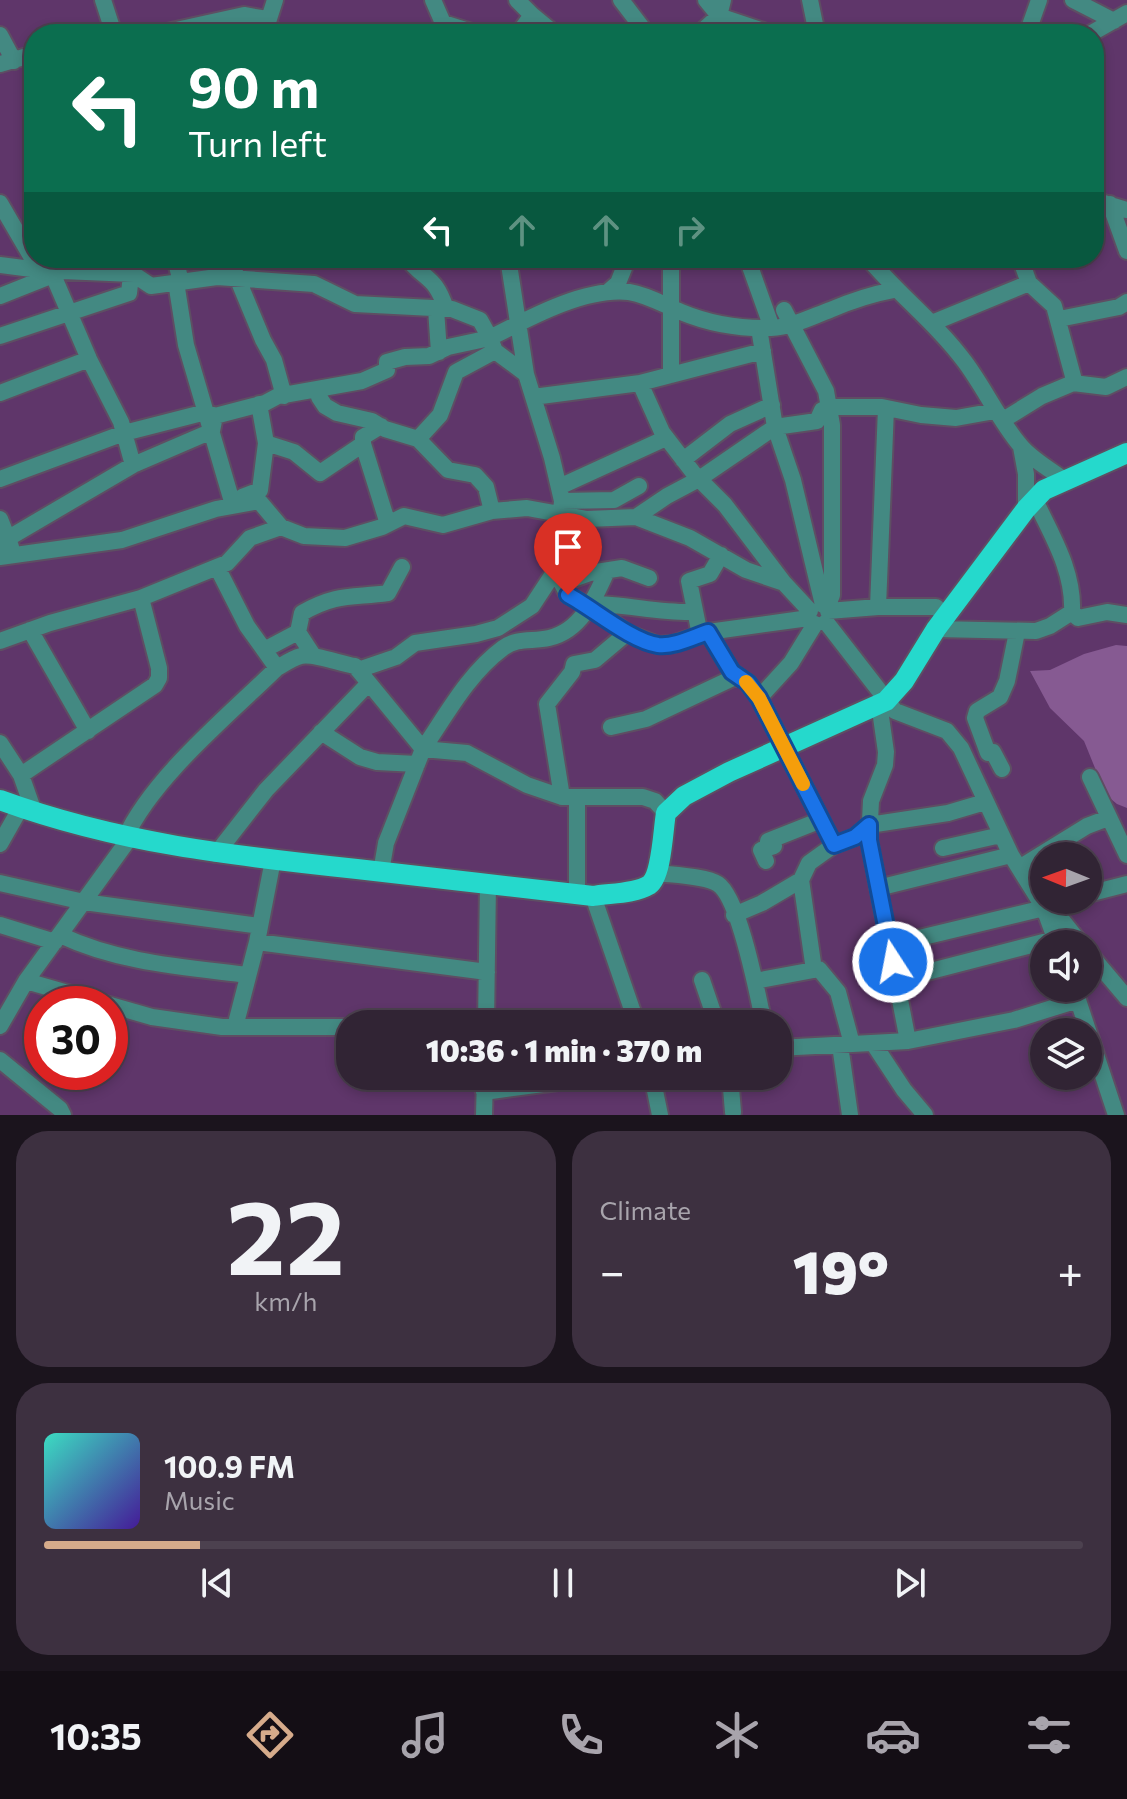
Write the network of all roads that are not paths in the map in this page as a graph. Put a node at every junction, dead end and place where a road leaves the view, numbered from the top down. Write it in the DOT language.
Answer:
graph roads {
  1 [pos="103,0"];
  2 [pos="275,0"];
  3 [pos="433,0"];
  4 [pos="517,0"];
  5 [pos="621,0"];
  6 [pos="706,0"];
  7 [pos="810,0"];
  8 [pos="1039,0"];
  9 [pos="1073,0"];
  10 [pos="721,8"];
  11 [pos="532,15"];
  12 [pos="1123,18"];
  13 [pos="111,24"];
  14 [pos="203,24"];
  15 [pos="266,24"];
  16 [pos="267,24"];
  17 [pos="446,24"];
  18 [pos="525,24"];
  19 [pos="543,24"];
  20 [pos="639,24"];
  21 [pos="707,24"];
  22 [pos="752,24"];
  23 [pos="815,24"];
  24 [pos="1031,24"];
  25 [pos="1104,27"];
  26 [pos="0,35"];
  27 [pos="7,62"];
  28 [pos="1104,203"];
  29 [pos="1104,206"];
  30 [pos="2,208"];
  31 [pos="1127,210"];
  32 [pos="24,236"];
  33 [pos="1127,251"];
  34 [pos="0,265"];
  35 [pos="49,268"];
  36 [pos="106,268"];
  37 [pos="133,268"];
  38 [pos="135,268"];
  39 [pos="177,268"];
  40 [pos="232,268"];
  41 [pos="416,268"];
  42 [pos="510,268"];
  43 [pos="624,268"];
  44 [pos="671,268"];
  45 [pos="750,268"];
  46 [pos="876,268"];
  47 [pos="1024,268"];
  48 [pos="52,272"];
  49 [pos="235,278"];
  50 [pos="179,282"];
  51 [pos="1029,283"];
  52 [pos="894,290"];
  53 [pos="609,291"];
  54 [pos="0,296"];
  55 [pos="1127,302"];
  56 [pos="670,307"];
  57 [pos="441,309"];
  58 [pos="69,312"];
  59 [pos="788,317"];
  60 [pos="1059,319"];
  61 [pos="518,323"];
  62 [pos="932,323"];
  63 [pos="766,328"];
  64 [pos="0,336"];
  65 [pos="492,344"];
  66 [pos="763,351"];
  67 [pos="439,352"];
  68 [pos="89,359"];
  69 [pos="526,374"];
  70 [pos="671,375"];
  71 [pos="1127,377"];
  72 [pos="640,383"];
  73 [pos="1073,383"];
  74 [pos="319,390"];
  75 [pos="0,393"];
  76 [pos="284,396"];
  77 [pos="533,397"];
  78 [pos="259,404"];
  79 [pos="772,405"];
  80 [pos="829,407"];
  81 [pos="886,408"];
  82 [pos="999,416"];
  83 [pos="211,420"];
  84 [pos="381,426"];
  85 [pos="775,427"];
  86 [pos="124,433"];
  87 [pos="666,438"];
  88 [pos="418,439"];
  89 [pos="266,443"];
  90 [pos="363,444"];
  91 [pos="1021,447"];
  92 [pos="1127,453"];
  93 [pos="683,460"];
  94 [pos="133,465"];
  95 [pos="0,479"];
  96 [pos="699,479"];
  97 [pos="1064,480"];
  98 [pos="639,486"];
  99 [pos="560,501"];
  100 [pos="233,503"];
  101 [pos="1030,505"];
  102 [pos="492,511"];
  103 [pos="636,517"];
  104 [pos="0,519"];
  105 [pos="388,524"];
  106 [pos="281,527"];
  107 [pos="4,540"];
  108 [pos="721,555"];
  109 [pos="7,557"];
  110 [pos="217,567"];
  111 [pos="402,567"];
  112 [pos="607,571"];
  113 [pos="558,577"];
  114 [pos="649,578"];
  115 [pos="784,583"];
  116 [pos="141,598"];
  117 [pos="590,605"];
  118 [pos="878,607"];
  119 [pos="693,612"];
  120 [pos="1072,612"];
  121 [pos="820,614"];
  122 [pos="1127,615"];
  123 [pos="941,622"];
  124 [pos="30,630"];
  125 [pos="298,632"];
  126 [pos="1017,632"];
  127 [pos="627,633"];
  128 [pos="704,634"];
  129 [pos="0,641"];
  130 [pos="264,650"];
  131 [pos="313,655"];
  132 [pos="277,668"];
  133 [pos="363,676"];
  134 [pos="737,676"];
  135 [pos="759,698"];
  136 [pos="882,702"];
  137 [pos="611,727"];
  138 [pos="88,731"];
  139 [pos="321,732"];
  140 [pos="0,743"];
  141 [pos="785,747"];
  142 [pos="988,753"];
  143 [pos="420,756"];
  144 [pos="966,761"];
  145 [pos="6,763"];
  146 [pos="1002,769"];
  147 [pos="21,775"];
  148 [pos="1090,777"];
  149 [pos="569,797"];
  150 [pos="0,800"];
  151 [pos="985,802"];
  152 [pos="27,810"];
  153 [pos="666,813"];
  154 [pos="1108,818"];
  155 [pos="821,820"];
  156 [pos="869,825"];
  157 [pos="1001,835"];
  158 [pos="127,838"];
  159 [pos="0,844"];
  160 [pos="834,845"];
  161 [pos="943,848"];
  162 [pos="216,854"];
  163 [pos="1127,855"];
  164 [pos="273,860"];
  165 [pos="766,861"];
  166 [pos="1015,862"];
  167 [pos="381,872"];
  168 [pos="657,873"];
  169 [pos="801,880"];
  170 [pos="0,883"];
  171 [pos="488,884"];
  172 [pos="1127,884"];
  173 [pos="1030,886"];
  174 [pos="878,888"];
  175 [pos="1102,890"];
  176 [pos="585,895"];
  177 [pos="84,902"];
  178 [pos="1030,909"];
  179 [pos="1057,914"];
  180 [pos="734,915"];
  181 [pos="0,925"];
  182 [pos="1070,930"];
  183 [pos="259,934"];
  184 [pos="57,938"];
  185 [pos="890,945"];
  186 [pos="1030,947"];
  187 [pos="1102,969"];
  188 [pos="814,970"];
  189 [pos="487,972"];
  190 [pos="248,975"];
  191 [pos="702,980"];
  192 [pos="896,980"];
  193 [pos="26,981"];
  194 [pos="755,981"];
  195 [pos="43,986"];
  196 [pos="1127,998"];
  197 [pos="1057,1002"];
  198 [pos="1079,1002"];
  199 [pos="128,1010"];
  200 [pos="486,1010"];
  201 [pos="631,1010"];
  202 [pos="712,1010"];
  203 [pos="761,1010"];
  204 [pos="2,1018"];
  205 [pos="235,1027"];
  206 [pos="336,1027"];
  207 [pos="908,1041"];
  208 [pos="873,1043"];
  209 [pos="846,1044"];
  210 [pos="792,1047"];
  211 [pos="0,1060"];
  212 [pos="484,1090"];
  213 [pos="655,1090"];
  214 [pos="731,1090"];
  215 [pos="733,1112"];
  216 [pos="63,1115"];
  217 [pos="484,1115"];
  218 [pos="660,1115"];
  219 [pos="850,1115"];
  220 [pos="925,1115"];
  221 [pos="1116,1115"];
  1 -- 13 [label="street"];
  2 -- 16 [label="street"];
  3 -- 17 [label="street"];
  4 -- 11 [label="street"];
  5 -- 20 [label="street"];
  6 -- 10 [label="street"];
  7 -- 23 [label="street"];
  8 -- 24 [label="street"];
  9 -- 12 [label="street"];
  10 -- 21 [label="street"];
  10 -- 22 [label="street"];
  11 -- 18 [label="street"];
  11 -- 19 [label="street"];
  12 -- 25 [label="street"];
  14 -- 15 [label="street"];
  26 -- 27 [label="street"];
  28 -- 31 [label="street"];
  29 -- 33 [label="street"];
  30 -- 32 [label="street"];
  34 -- 48 [label="street"];
  35 -- 48 [label="street"];
  36 -- 48 [label="street"];
  37 -- 58 [label="street"];
  38 -- 50 [label="street"];
  39 -- 50 [label="street"];
  40 -- 49 [label="street"];
  41 -- 57 [label="street"];
  42 -- 61 [label="street"];
  43 -- 53 [label="street"];
  44 -- 56 [label="street"];
  45 -- 63 [label="street"];
  46 -- 52 [label="street"];
  47 -- 51 [label="street"];
  48 -- 54 [label="street"];
  48 -- 58 [label="street"];
  49 -- 50 [label="street"];
  49 -- 57 [label="street"];
  49 -- 76 [label="street"];
  50 -- 83 [label="street"];
  51 -- 60 [label="street"];
  51 -- 62 [label="street"];
  52 -- 59 [label="street"];
  52 -- 62 [label="street"];
  53 -- 56 [label="street"];
  53 -- 61 [label="street"];
  55 -- 60 [label="street"];
  56 -- 63 [label="street"];
  56 -- 70 [label="street"];
  57 -- 65 [label="street"];
  57 -- 67 [label="street"];
  58 -- 64 [label="street"];
  58 -- 68 [label="street"];
  59 -- 63 [label="street"];
  59 -- 80 [label="street"];
  60 -- 73 [label="street"];
  61 -- 65 [label="street"];
  61 -- 69 [label="street"];
  62 -- 82 [label="street"];
  63 -- 66 [label="street"];
  65 -- 67 [label="street"];
  65 -- 69 [label="street"];
  65 -- 88 [label="street"];
  66 -- 70 [label="street"];
  66 -- 79 [label="street"];
  67 -- 74 [label="street"];
  68 -- 75 [label="street"];
  68 -- 86 [label="street"];
  69 -- 77 [label="street"];
  70 -- 72 [label="street"];
  71 -- 73 [label="street"];
  72 -- 77 [label="street"];
  72 -- 87 [label="street"];
  73 -- 82 [label="street"];
  74 -- 76 [label="street"];
  74 -- 84 [label="street"];
  76 -- 78 [label="street"];
  77 -- 99 [label="street"];
  78 -- 83 [label="street"];
  78 -- 89 [label="street"];
  79 -- 85 [label="street"];
  79 -- 93 [label="street"];
  80 -- 81 [label="street"];
  80 -- 85 [label="street"];
  80 -- 121 [label="street"];
  81 -- 82 [label="street"];
  81 -- 118 [label="street"];
  82 -- 91 [label="street"];
  83 -- 86 [label="street"];
  83 -- 94 [label="street"];
  83 -- 100 [label="street"];
  84 -- 88 [label="street"];
  84 -- 90 [label="street"];
  85 -- 96 [label="street"];
  85 -- 121 [label="street"];
  86 -- 94 [label="street"];
  86 -- 95 [label="street"];
  87 -- 93 [label="street"];
  87 -- 99 [label="street"];
  88 -- 102 [label="street"];
  89 -- 90 [label="street"];
  89 -- 100 [label="street"];
  90 -- 105 [label="street"];
  91 -- 97 [label="street"];
  91 -- 101 [label="street"];
  92 -- 97 [label="main road"];
  93 -- 96 [label="street"];
  94 -- 107 [label="street"];
  96 -- 103 [label="street"];
  96 -- 115 [label="street"];
  97 -- 101 [label="main road"];
  98 -- 99 [label="street"];
  99 -- 102 [label="street"];
  99 -- 103 [label="street"];
  99 -- 113 [label="street"];
  100 -- 106 [label="street"];
  100 -- 109 [label="street"];
  101 -- 120 [label="street"];
  101 -- 123 [label="main road"];
  102 -- 105 [label="street"];
  103 -- 108 [label="street"];
  104 -- 107 [label="street"];
  105 -- 106 [label="street"];
  106 -- 110 [label="street"];
  107 -- 109 [label="street"];
  108 -- 115 [label="street"];
  108 -- 119 [label="street"];
  110 -- 116 [label="street"];
  110 -- 130 [label="street"];
  111 -- 125 [label="street"];
  112 -- 113 [label="street"];
  112 -- 114 [label="street"];
  112 -- 117 [label="street"];
  113 -- 117 [label="street"];
  113 -- 133 [label="street"];
  115 -- 121 [label="street"];
  116 -- 124 [label="street"];
  116 -- 138 [label="street"];
  117 -- 119 [label="street"];
  117 -- 127 [label="street"];
  117 -- 143 [label="street"];
  118 -- 121 [label="street"];
  118 -- 123 [label="street"];
  119 -- 128 [label="street"];
  120 -- 122 [label="street"];
  120 -- 126 [label="street"];
  121 -- 128 [label="street"];
  121 -- 135 [label="street"];
  121 -- 136 [label="street"];
  123 -- 126 [label="street"];
  123 -- 136 [label="main road"];
  124 -- 129 [label="street"];
  124 -- 138 [label="street"];
  125 -- 130 [label="street"];
  125 -- 131 [label="street"];
  126 -- 142 [label="street"];
  127 -- 128 [label="street"];
  127 -- 149 [label="street"];
  128 -- 134 [label="street"];
  130 -- 132 [label="street"];
  131 -- 132 [label="street"];
  131 -- 133 [label="street"];
  132 -- 158 [label="street"];
  133 -- 139 [label="street"];
  133 -- 143 [label="street"];
  134 -- 135 [label="street"];
  134 -- 137 [label="street"];
  135 -- 141 [label="street"];
  136 -- 141 [label="main road"];
  136 -- 144 [label="street"];
  136 -- 156 [label="street"];
  138 -- 147 [label="street"];
  139 -- 143 [label="street"];
  139 -- 162 [label="street"];
  140 -- 145 [label="street"];
  141 -- 153 [label="main road"];
  141 -- 155 [label="street"];
  142 -- 144 [label="street"];
  142 -- 146 [label="street"];
  143 -- 149 [label="street"];
  143 -- 167 [label="street"];
  144 -- 151 [label="street"];
  145 -- 147 [label="street"];
  147 -- 152 [label="street"];
  148 -- 154 [label="street"];
  149 -- 153 [label="street"];
  149 -- 176 [label="street"];
  150 -- 152 [label="main road"];
  151 -- 156 [label="street"];
  151 -- 157 [label="street"];
  152 -- 158 [label="main road"];
  152 -- 159 [label="street"];
  153 -- 168 [label="main road"];
  154 -- 163 [label="street"];
  154 -- 166 [label="street"];
  155 -- 160 [label="street"];
  155 -- 165 [label="street"];
  156 -- 160 [label="street"];
  156 -- 174 [label="street"];
  157 -- 161 [label="street"];
  157 -- 166 [label="street"];
  158 -- 162 [label="main road"];
  158 -- 177 [label="street"];
  160 -- 169 [label="street"];
  162 -- 164 [label="main road"];
  164 -- 167 [label="main road"];
  164 -- 183 [label="street"];
  166 -- 173 [label="street"];
  166 -- 174 [label="street"];
  167 -- 171 [label="main road"];
  168 -- 176 [label="main road"];
  168 -- 180 [label="street"];
  169 -- 180 [label="street"];
  169 -- 188 [label="street"];
  170 -- 177 [label="street"];
  171 -- 176 [label="main road"];
  171 -- 189 [label="street"];
  172 -- 175 [label="street"];
  174 -- 185 [label="street"];
  176 -- 201 [label="street"];
  177 -- 183 [label="street"];
  177 -- 184 [label="street"];
  178 -- 185 [label="street"];
  179 -- 182 [label="street"];
  180 -- 194 [label="street"];
  181 -- 184 [label="street"];
  183 -- 189 [label="street"];
  183 -- 190 [label="street"];
  184 -- 190 [label="street"];
  184 -- 193 [label="street"];
  185 -- 192 [label="street"];
  186 -- 192 [label="street"];
  187 -- 196 [label="street"];
  188 -- 194 [label="street"];
  188 -- 209 [label="street"];
  189 -- 200 [label="street"];
  190 -- 205 [label="street"];
  191 -- 202 [label="street"];
  192 -- 207 [label="street"];
  193 -- 195 [label="street"];
  193 -- 204 [label="street"];
  194 -- 203 [label="street"];
  197 -- 207 [label="street"];
  198 -- 221 [label="street"];
  199 -- 205 [label="street"];
  205 -- 206 [label="street"];
  207 -- 208 [label="street"];
  208 -- 209 [label="street"];
  208 -- 220 [label="street"];
  209 -- 210 [label="street"];
  209 -- 219 [label="street"];
  211 -- 216 [label="street"];
  212 -- 217 [label="street"];
  213 -- 218 [label="street"];
  214 -- 215 [label="street"];
}
